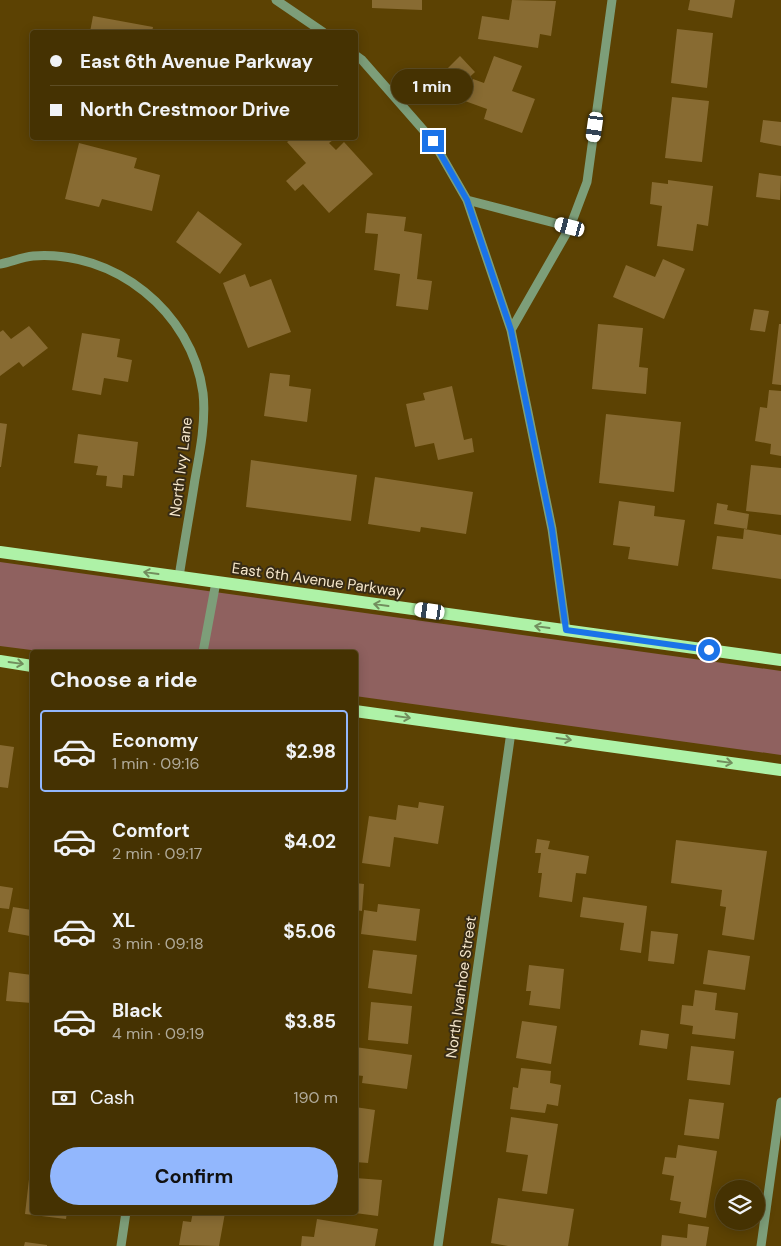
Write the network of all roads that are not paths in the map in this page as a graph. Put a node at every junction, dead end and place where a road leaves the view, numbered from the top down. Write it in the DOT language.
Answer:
graph roads {
  1 [pos="276,0"];
  2 [pos="612,0"];
  3 [pos="319,30"];
  4 [pos="358,57"];
  5 [pos="467,200"];
  6 [pos="570,227"];
  7 [pos="0,264"];
  8 [pos="511,330"];
  9 [pos="0,552"];
  10 [pos="179,577"];
  11 [pos="216,582"];
  12 [pos="566,630"];
  13 [pos="203,650"];
  14 [pos="781,660"];
  15 [pos="0,661"];
  16 [pos="30,666"];
  17 [pos="358,711"];
  18 [pos="511,732"];
  19 [pos="781,770"];
  20 [pos="781,1102"];
  21 [pos="126,1215"];
  22 [pos="121,1246"];
  23 [pos="438,1246"];
  24 [pos="761,1246"];
  1 -- 3 [label="street"];
  2 -- 6 [label="street"];
  4 -- 5 [label="street"];
  5 -- 6 [label="street"];
  5 -- 8 [label="street"];
  6 -- 8 [label="street"];
  7 -- 10 [label="street, North Ivy Lane"];
  8 -- 12 [label="street"];
  10 -- 9 [label="main road, East 6th Avenue Parkway, one-way"];
  10 -- 11 [label="main road, East 6th Avenue Parkway"];
  12 -- 11 [label="main road, East 6th Avenue Parkway, one-way"];
  11 -- 13 [label="street"];
  12 -- 14 [label="main road, East 6th Avenue Parkway"];
  15 -- 16 [label="main road, one-way"];
  17 -- 18 [label="main road, one-way"];
  18 -- 19 [label="main road, one-way"];
  18 -- 23 [label="street, North Ivanhoe Street"];
  20 -- 24 [label="street"];
  21 -- 22 [label="street"];
}
